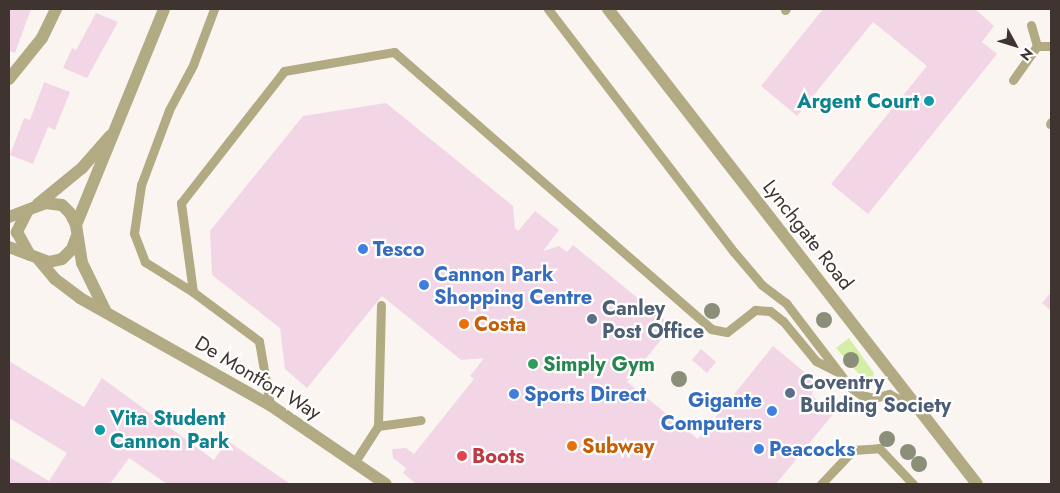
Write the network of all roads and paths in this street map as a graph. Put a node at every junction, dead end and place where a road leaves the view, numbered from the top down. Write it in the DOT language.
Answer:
graph roads {
  1 [pos="56,9"];
  2 [pos="164,9"];
  3 [pos="214,9"];
  4 [pos="548,9"];
  5 [pos="608,9"];
  6 [pos="1031,25"];
  7 [pos="1037,46"];
  8 [pos="1051,46"];
  9 [pos="9,79"];
  10 [pos="1013,80"];
  11 [pos="117,128"];
  12 [pos="32,208"];
  13 [pos="9,217"];
  14 [pos="76,225"];
  15 [pos="76,238"];
  16 [pos="9,247"];
  17 [pos="35,258"];
  18 [pos="193,292"];
  19 [pos="381,305"];
  20 [pos="106,312"];
  21 [pos="838,372"];
  22 [pos="270,405"];
  23 [pos="919,409"];
  24 [pos="421,420"];
  25 [pos="378,426"];
  26 [pos="356,460"];
  27 [pos="386,484"];
  28 [pos="822,484"];
  29 [pos="913,484"];
  30 [pos="977,484"];
  1 -- 9 [label="street"];
  2 -- 11 [label="street"];
  3 -- 18 [label="lane"];
  4 -- 21 [label="lane"];
  5 -- 23 [label="street, Lynchgate Road"];
  6 -- 7 [label="lane"];
  7 -- 8 [label="lane"];
  7 -- 10 [label="lane"];
  11 -- 12 [label="street"];
  11 -- 14 [label="street"];
  12 -- 13 [label="street"];
  12 -- 14 [label="street"];
  12 -- 17 [label="street, De Montfort Way"];
  14 -- 15 [label="street"];
  15 -- 17 [label="street, De Montfort Way"];
  15 -- 20 [label="street"];
  16 -- 17 [label="street, De Montfort Way"];
  17 -- 20 [label="street, De Montfort Way"];
  18 -- 21 [label="lane"];
  18 -- 22 [label="lane"];
  19 -- 25 [label="lane"];
  20 -- 22 [label="street, De Montfort Way"];
  21 -- 23 [label="lane"];
  22 -- 26 [label="street, De Montfort Way"];
  23 -- 30 [label="street, Lynchgate Road"];
  24 -- 25 [label="lane"];
  25 -- 26 [label="lane"];
  26 -- 27 [label="street, De Montfort Way"];
  28 -- 29 [label="lane"];
}
